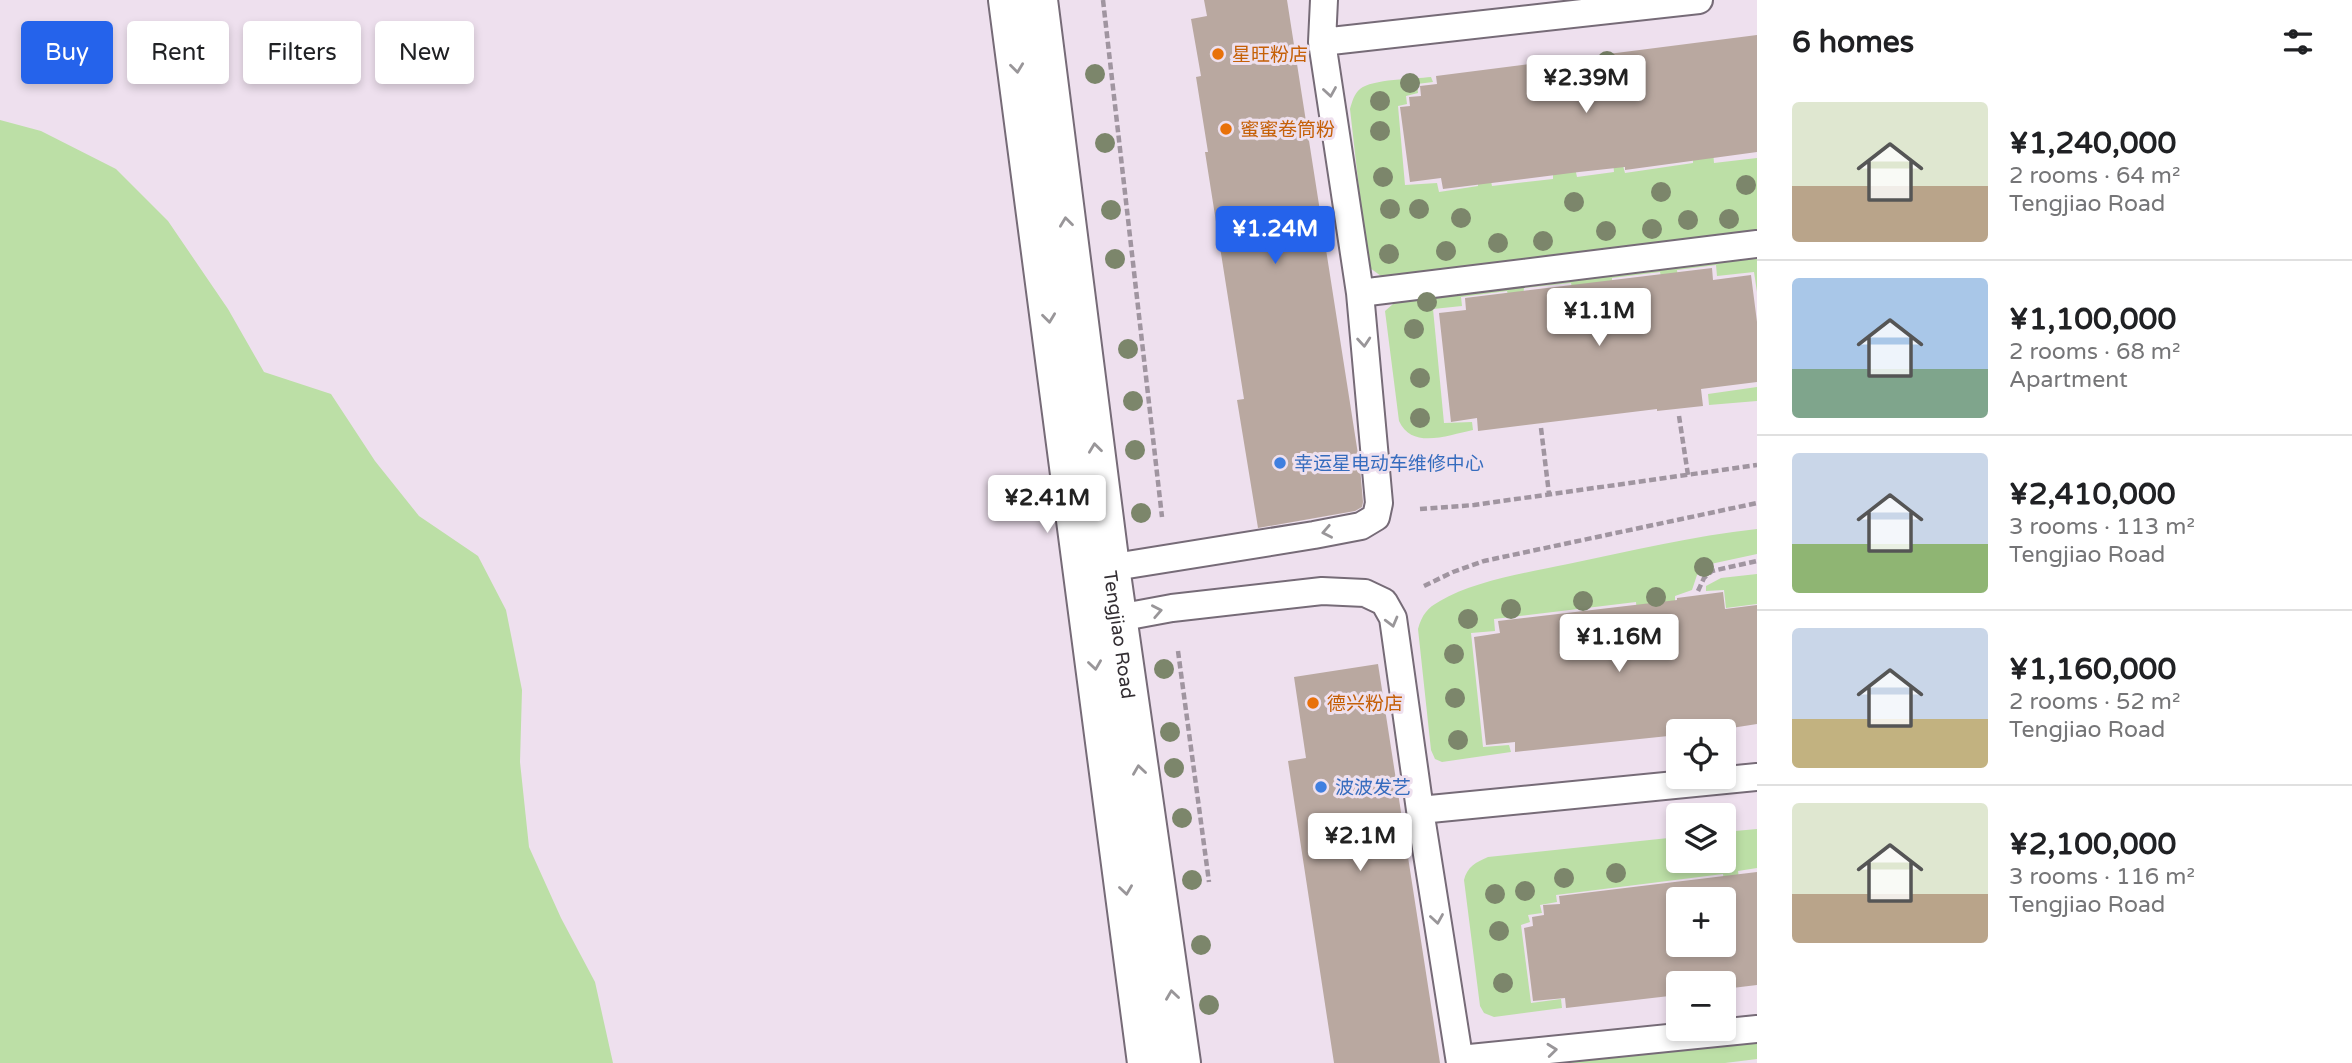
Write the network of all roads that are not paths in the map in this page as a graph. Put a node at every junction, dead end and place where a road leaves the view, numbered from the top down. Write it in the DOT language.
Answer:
graph roads {
  1 [pos="1008,0"];
  2 [pos="1038,0"];
  3 [pos="1324,0"];
  4 [pos="1694,0"];
  5 [pos="1322,42"];
  6 [pos="1757,244"];
  7 [pos="1360,293"];
  8 [pos="1096,570"];
  9 [pos="1103,621"];
  10 [pos="1757,777"];
  11 [pos="1420,810"];
  12 [pos="1757,1029"];
  13 [pos="1460,1061"];
  14 [pos="1147,1063"];
  15 [pos="1181,1063"];
  1 -- 8 [label="main road, Tengjiao Road, one-way"];
  8 -- 2 [label="main road, Tengjiao Road, one-way"];
  3 -- 5 [label="lane"];
  4 -- 5 [label="lane"];
  5 -- 7 [label="lane, one-way"];
  6 -- 7 [label="lane"];
  7 -- 8 [label="lane, one-way"];
  8 -- 9 [label="main road, Tengjiao Road"];
  9 -- 11 [label="lane, one-way"];
  9 -- 14 [label="main road, Tengjiao Road, one-way"];
  15 -- 9 [label="main road, Tengjiao Road, one-way"];
  10 -- 11 [label="lane"];
  11 -- 13 [label="lane, one-way"];
  13 -- 12 [label="lane, one-way"];
}
